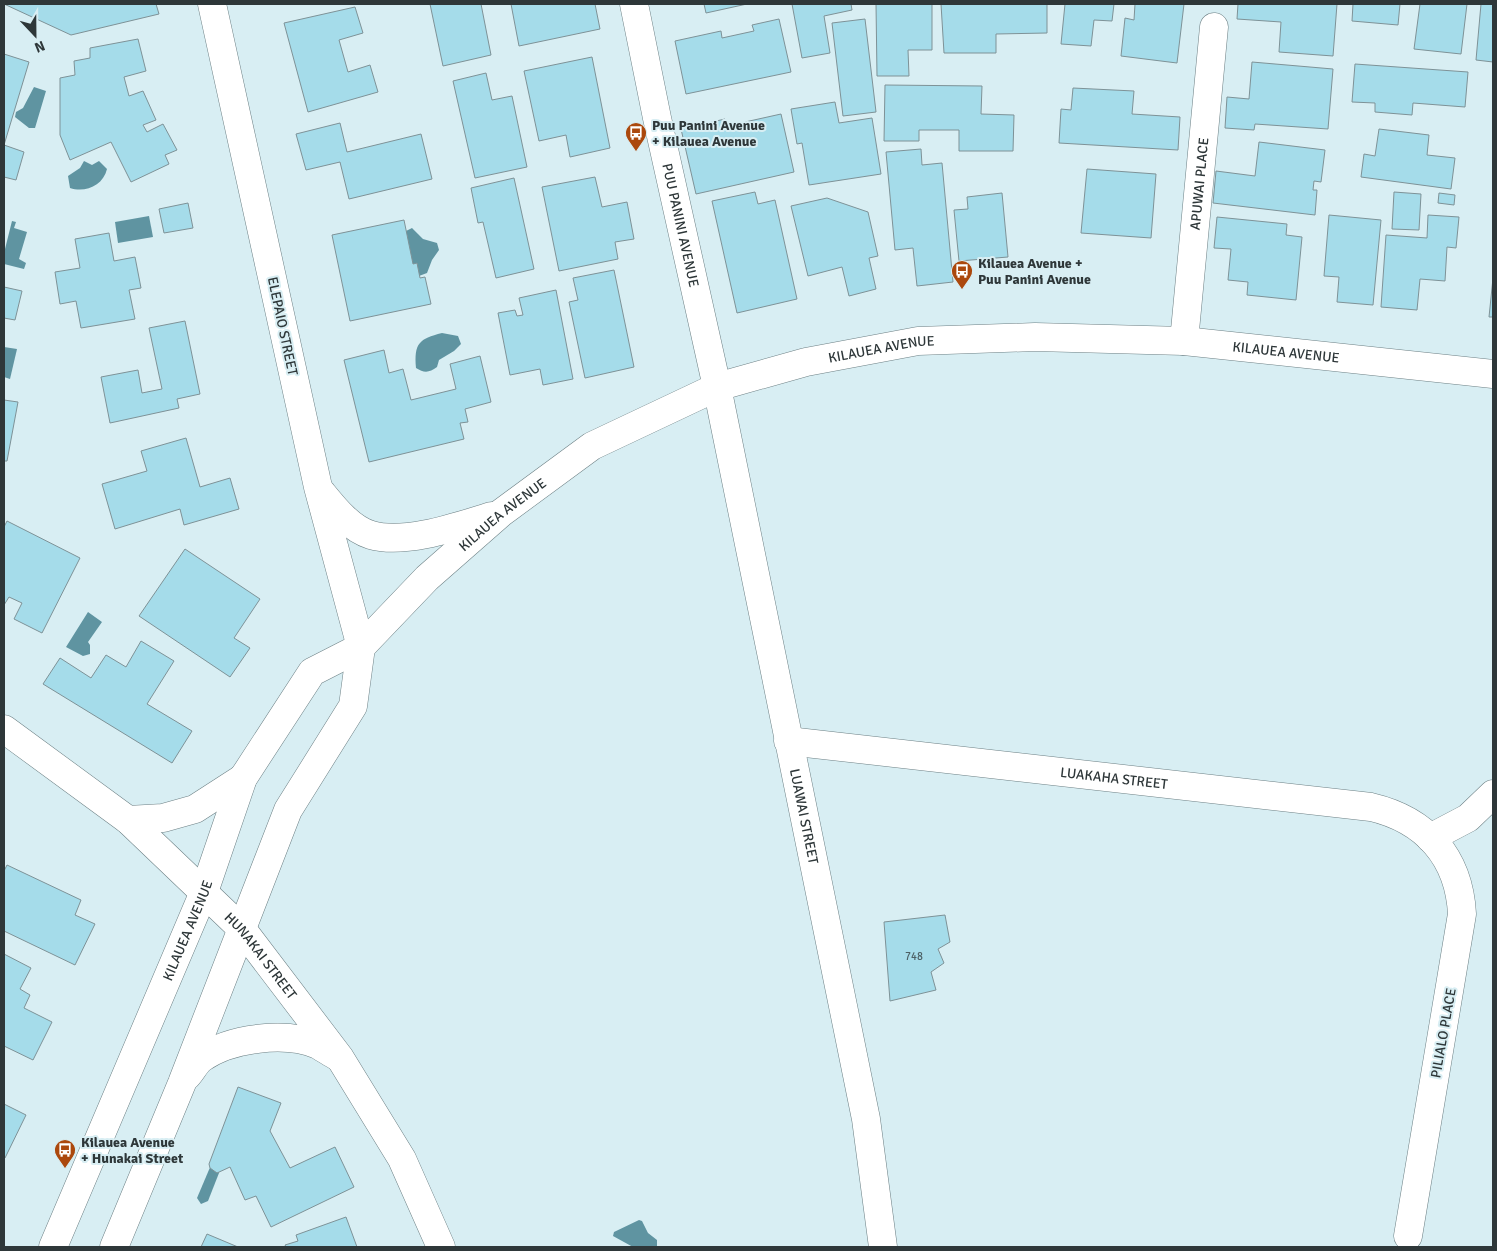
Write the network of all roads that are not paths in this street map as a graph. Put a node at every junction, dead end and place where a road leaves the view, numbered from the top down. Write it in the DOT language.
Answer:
graph roads {
  1 [pos="212,4"];
  2 [pos="634,4"];
  3 [pos="1214,27"];
  4 [pos="1184,341"];
  5 [pos="1493,374"];
  6 [pos="717,387"];
  7 [pos="318,487"];
  8 [pos="501,514"];
  9 [pos="361,647"];
  10 [pos="4,729"];
  11 [pos="788,741"];
  12 [pos="243,778"];
  13 [pos="1493,794"];
  14 [pos="128,820"];
  15 [pos="1430,838"];
  16 [pos="204,892"];
  17 [pos="242,929"];
  18 [pos="340,1058"];
  19 [pos="182,1083"];
  20 [pos="1408,1236"];
  21 [pos="53,1247"];
  22 [pos="114,1247"];
  23 [pos="441,1247"];
  24 [pos="883,1247"];
  1 -- 7 [label="street, ELEPAIO STREET"];
  2 -- 6 [label="street, PUU PANINI AVENUE"];
  3 -- 4 [label="street, APUWAI PLACE"];
  4 -- 5 [label="street, KILAUEA AVENUE"];
  4 -- 6 [label="street, KILAUEA AVENUE"];
  6 -- 8 [label="street, KILAUEA AVENUE"];
  6 -- 11 [label="street, LUAWAI STREET"];
  7 -- 8 [label="street"];
  7 -- 9 [label="street, ELEPAIO STREET"];
  8 -- 9 [label="street, KILAUEA AVENUE"];
  9 -- 12 [label="street, KILAUEA AVENUE"];
  9 -- 17 [label="street"];
  10 -- 14 [label="street, HUNAKAI STREET"];
  11 -- 15 [label="street, LUAKAHA STREET"];
  11 -- 24 [label="street, LUAWAI STREET"];
  12 -- 14 [label="street"];
  12 -- 16 [label="street, KILAUEA AVENUE"];
  13 -- 15 [label="street"];
  14 -- 16 [label="street, HUNAKAI STREET"];
  15 -- 20 [label="street, PILIALO PLACE"];
  16 -- 17 [label="street, HUNAKAI STREET"];
  16 -- 21 [label="street, KILAUEA AVENUE"];
  17 -- 18 [label="street, HUNAKAI STREET"];
  17 -- 19 [label="street"];
  18 -- 19 [label="street"];
  18 -- 23 [label="street, HUNAKAI STREET"];
  19 -- 22 [label="street"];
}
